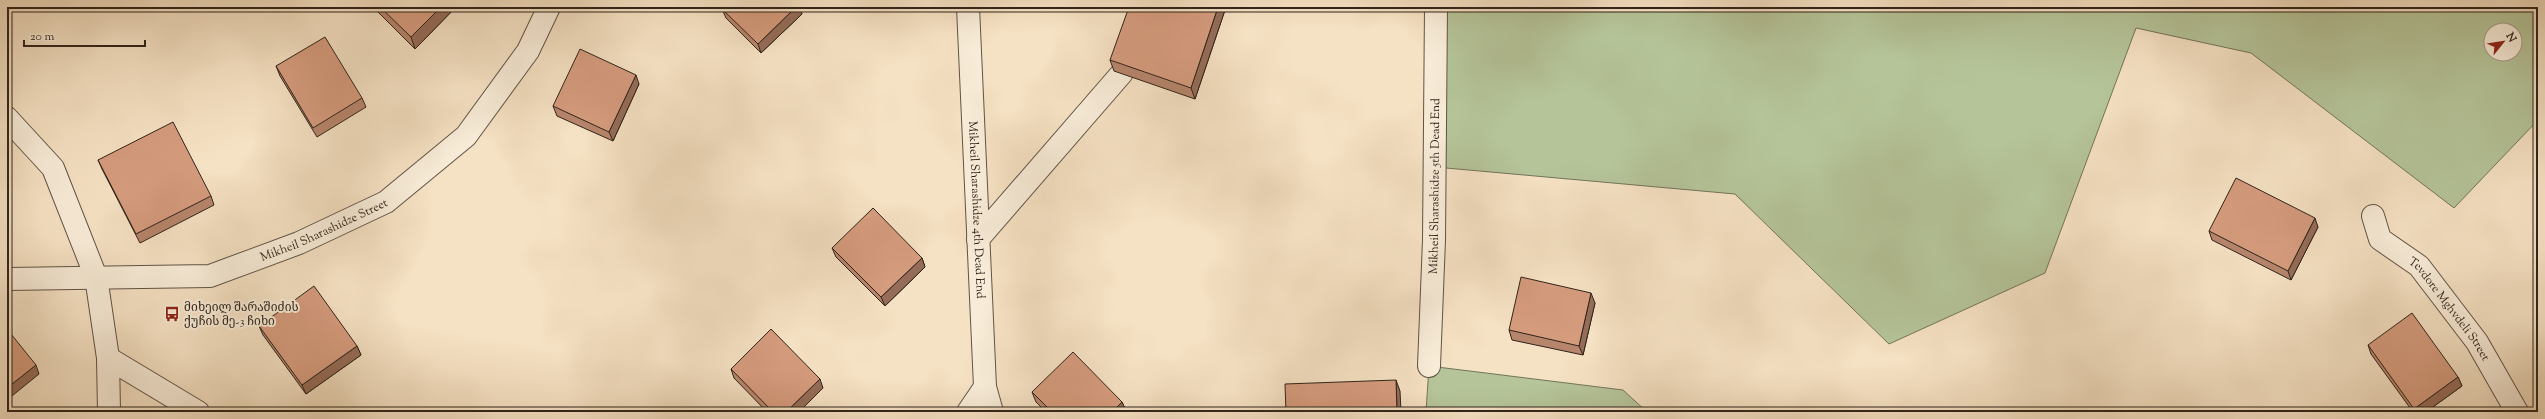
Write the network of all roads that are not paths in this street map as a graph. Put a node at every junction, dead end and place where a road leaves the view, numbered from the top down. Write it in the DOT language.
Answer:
graph roads {
  1 [pos="549,7"];
  2 [pos="968,7"];
  3 [pos="1436,7"];
  4 [pos="1122,73"];
  5 [pos="7,118"];
  6 [pos="2373,216"];
  7 [pos="978,240"];
  8 [pos="96,277"];
  9 [pos="7,279"];
  10 [pos="108,358"];
  11 [pos="1428,366"];
  12 [pos="985,387"];
  13 [pos="108,412"];
  14 [pos="198,412"];
  15 [pos="968,412"];
  16 [pos="992,412"];
  17 [pos="2517,412"];
  1 -- 8 [label="street, Mikheil Sharashidze Street"];
  2 -- 7 [label="street, Mikheil Sharashidze 4th Dead End"];
  3 -- 11 [label="street, Mikheil Sharashidze 5th Dead End"];
  4 -- 7 [label="street"];
  5 -- 8 [label="street"];
  6 -- 17 [label="street, Tevdore Mghvdeli Street"];
  7 -- 12 [label="street, Mikheil Sharashidze 4th Dead End"];
  8 -- 9 [label="street, Mikheil Sharashidze Street"];
  8 -- 10 [label="street"];
  10 -- 13 [label="street"];
  10 -- 14 [label="street"];
  12 -- 15 [label="street"];
  12 -- 16 [label="street, Mikheil Sharashidze 4th Dead End"];
}
